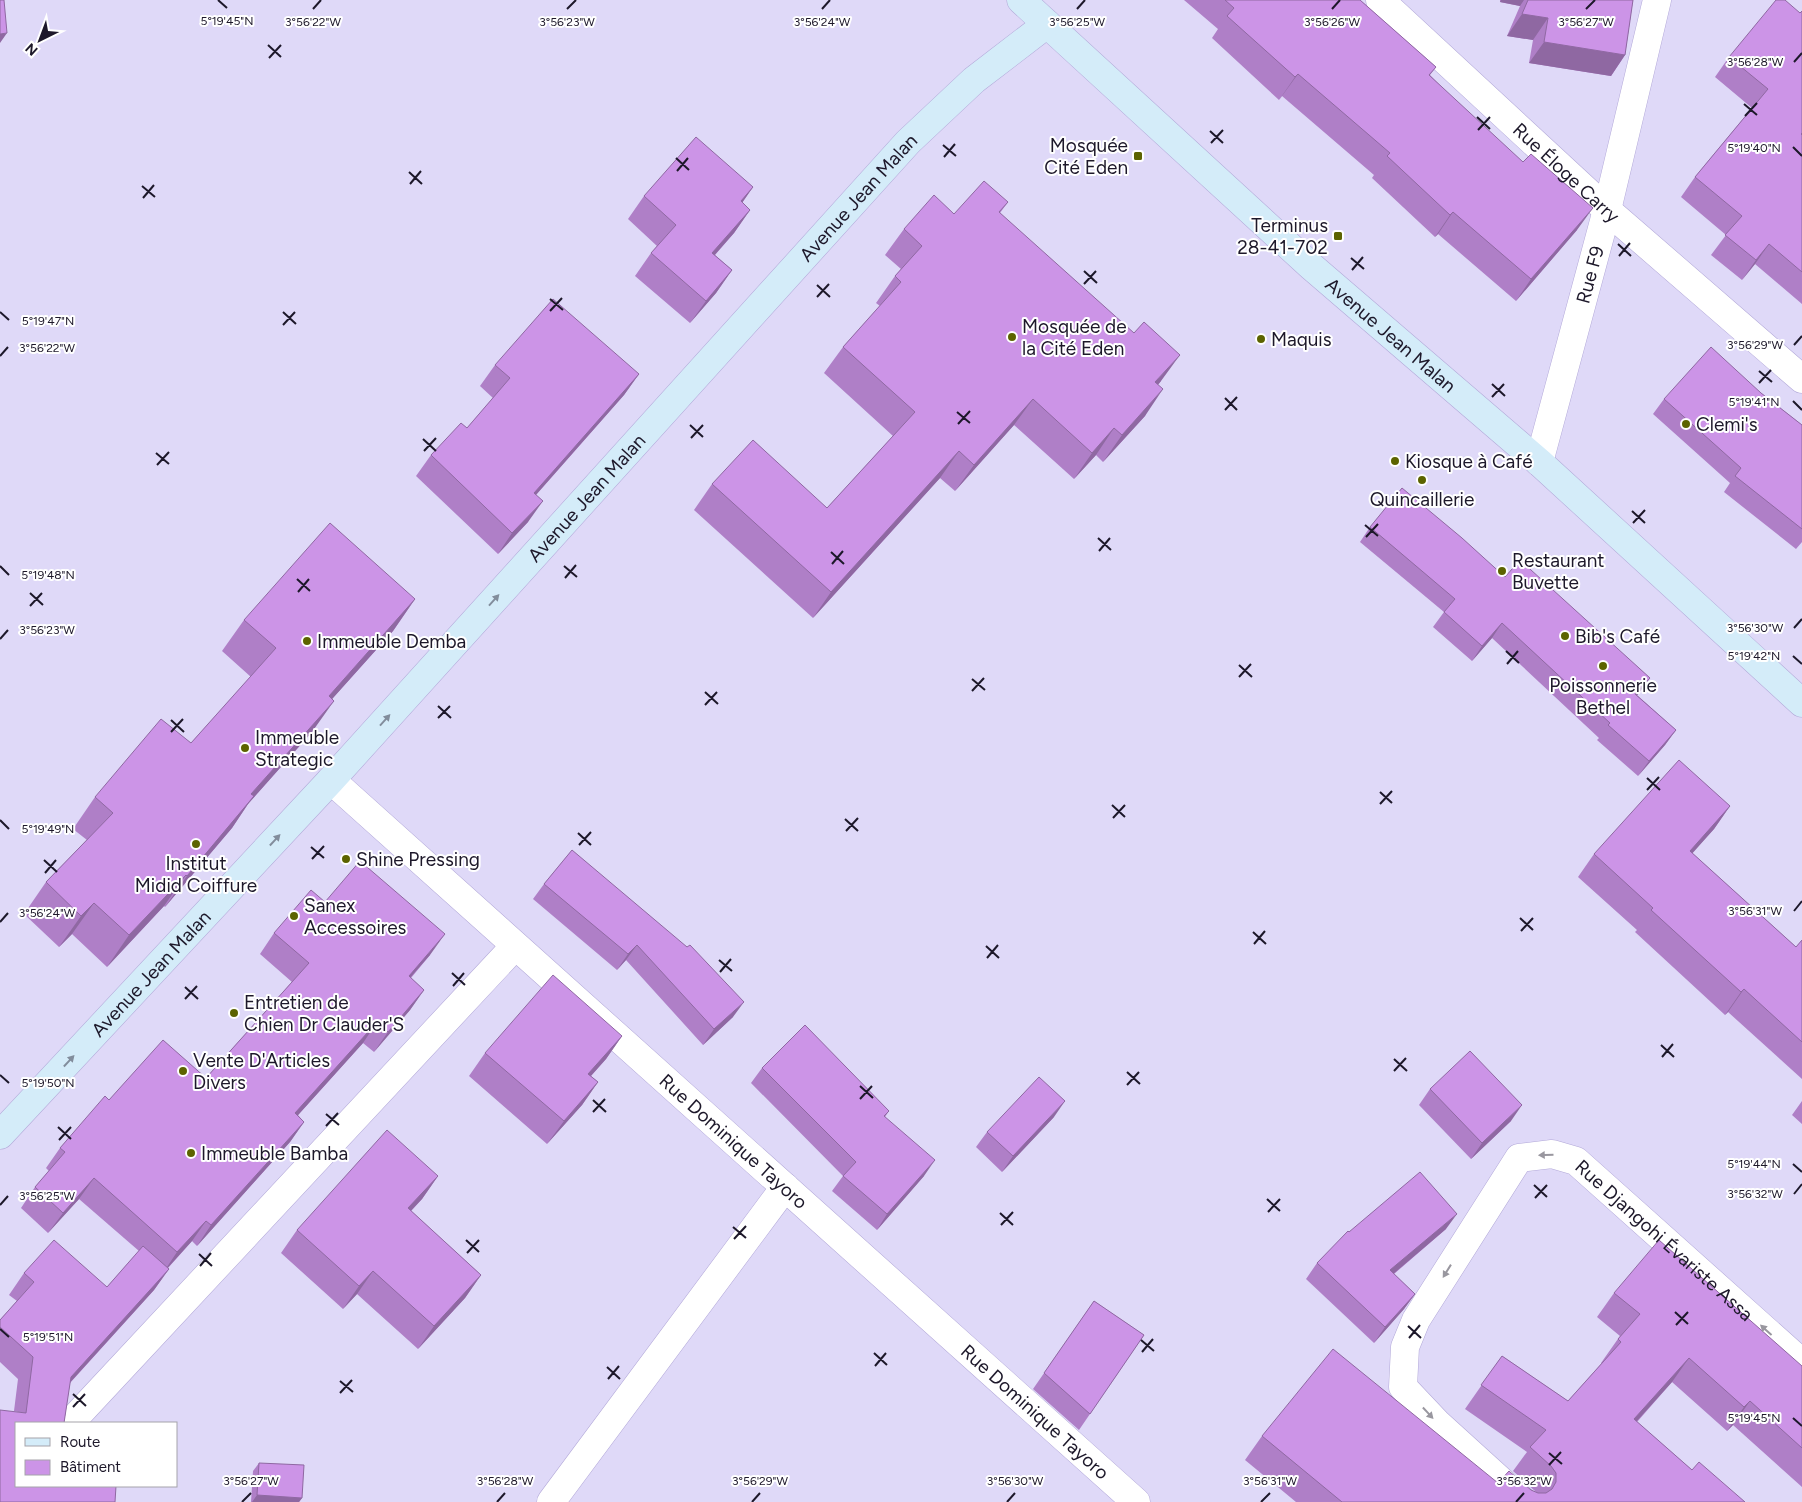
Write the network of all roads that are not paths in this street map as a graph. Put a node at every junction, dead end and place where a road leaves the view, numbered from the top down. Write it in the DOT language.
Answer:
graph roads {
  1 [pos="1021,0"];
  2 [pos="1380,0"];
  3 [pos="1657,0"];
  4 [pos="1047,24"];
  5 [pos="1607,210"];
  6 [pos="1802,379"];
  7 [pos="1539,462"];
  8 [pos="1802,703"];
  9 [pos="331,780"];
  10 [pos="515,946"];
  11 [pos="0,1136"];
  12 [pos="785,1187"];
  13 [pos="1802,1363"];
  14 [pos="71,1422"];
  15 [pos="552,1502"];
  16 [pos="1136,1502"];
  17 [pos="1524,1502"];
  1 -- 4 [label="main road"];
  2 -- 5 [label="street, Rue Éloge Carry"];
  3 -- 5 [label="street, Rue F9"];
  4 -- 7 [label="main road, Avenue Jean Malan"];
  9 -- 4 [label="main road, Avenue Jean Malan, one-way"];
  5 -- 6 [label="street, Rue Éloge Carry"];
  5 -- 7 [label="street, Rue F9"];
  7 -- 8 [label="main road, Avenue Jean Malan"];
  9 -- 10 [label="street, Rue Dominique Tayoro"];
  11 -- 9 [label="main road, Avenue Jean Malan, one-way"];
  10 -- 12 [label="street, Rue Dominique Tayoro"];
  10 -- 14 [label="street"];
  12 -- 15 [label="street"];
  12 -- 16 [label="street, Rue Dominique Tayoro"];
  13 -- 17 [label="street, Rue Djangohi Évariste Assa, one-way"];
}
